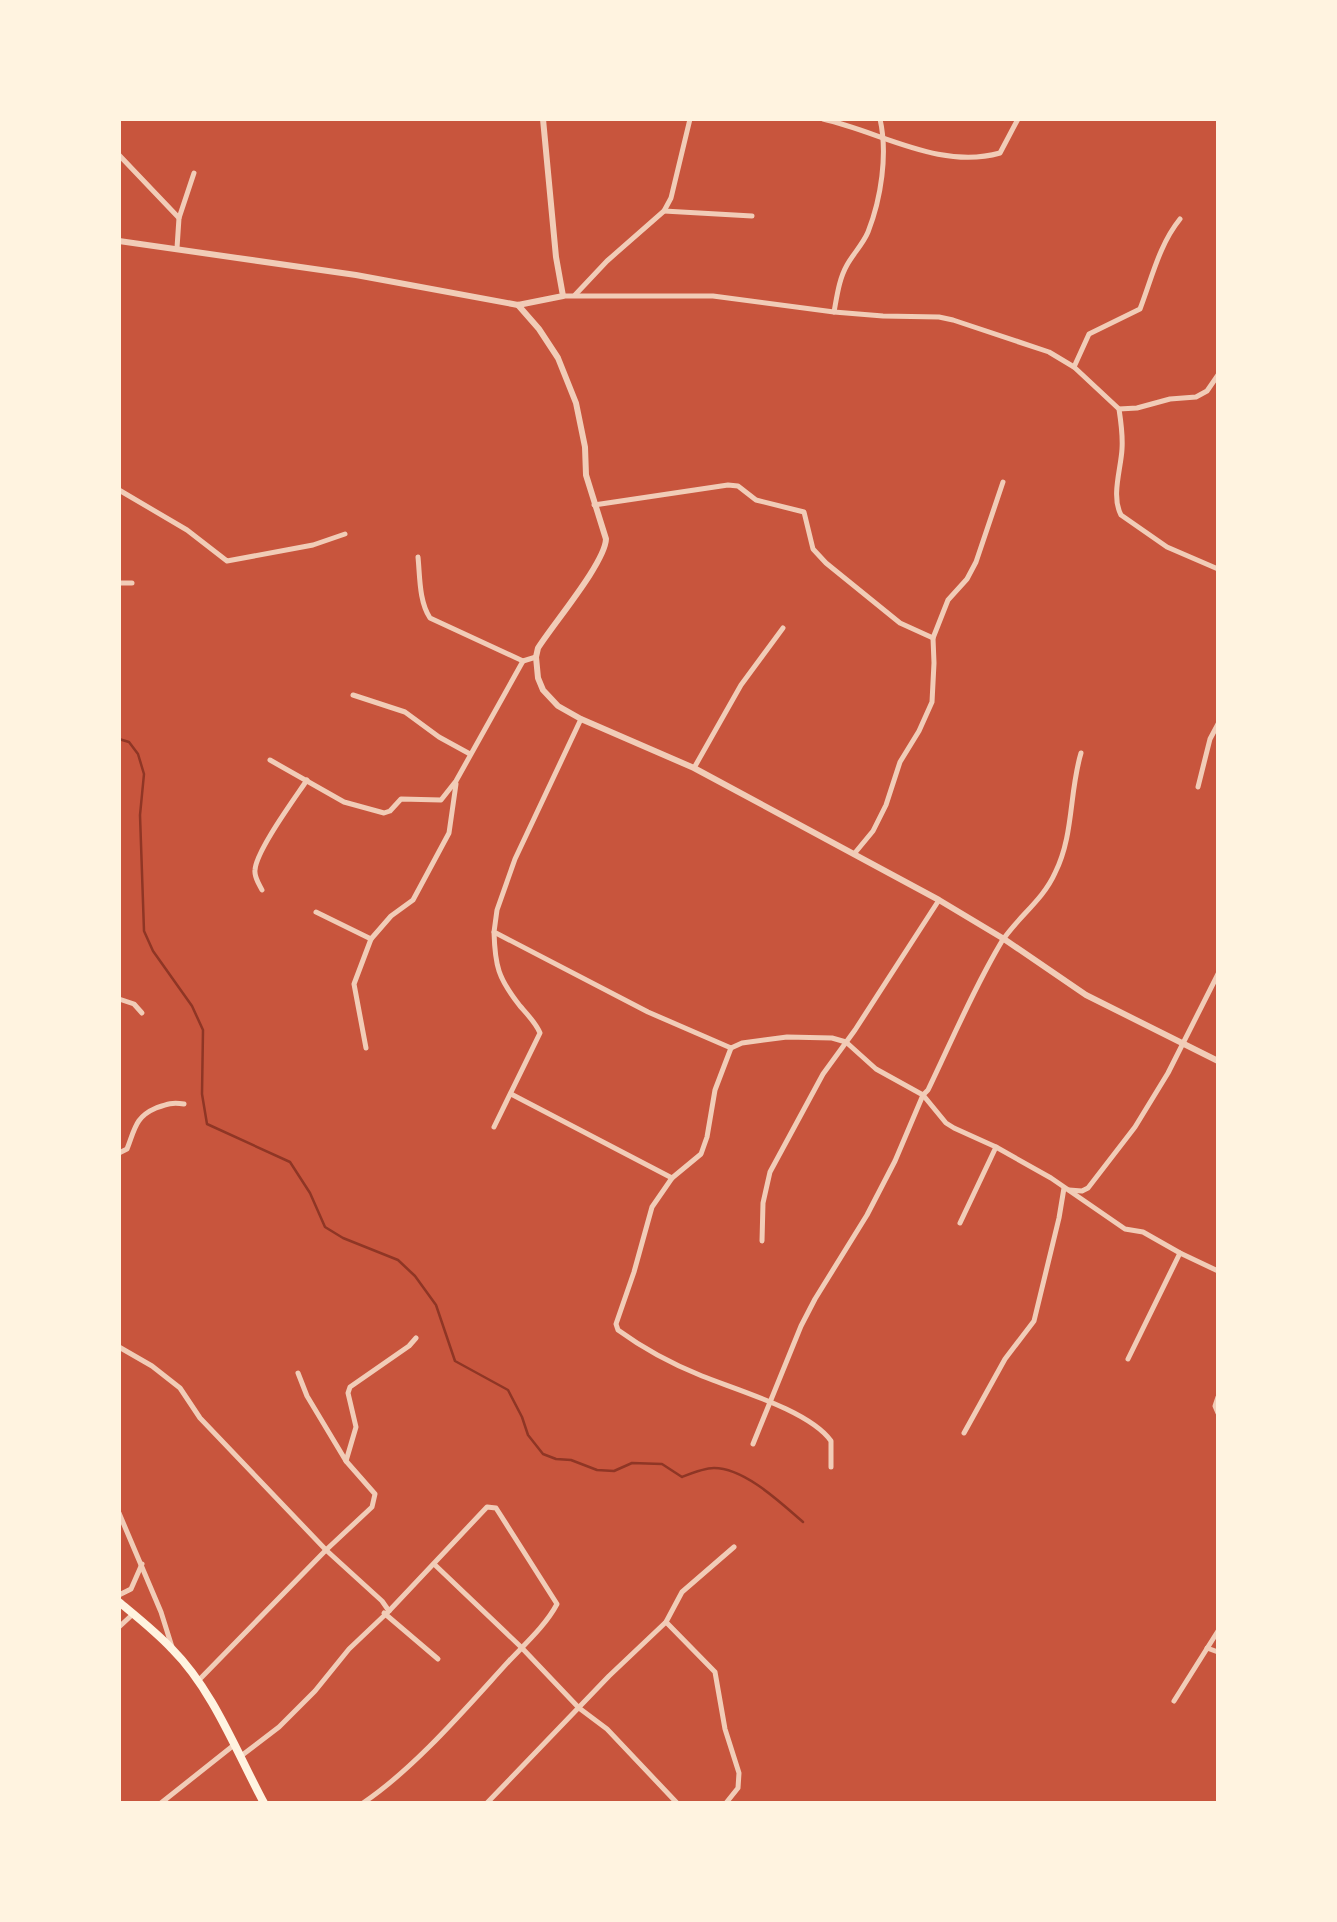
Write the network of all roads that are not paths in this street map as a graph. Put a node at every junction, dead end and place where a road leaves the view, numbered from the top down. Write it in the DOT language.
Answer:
graph roads {
  1 [pos="543,119"];
  2 [pos="690,119"];
  3 [pos="822,119"];
  4 [pos="880,119"];
  5 [pos="1018,119"];
  6 [pos="884,137"];
  7 [pos="119,155"];
  8 [pos="194,173"];
  9 [pos="664,211"];
  10 [pos="752,216"];
  11 [pos="178,218"];
  12 [pos="1180,219"];
  13 [pos="119,241"];
  14 [pos="177,248"];
  15 [pos="575,295"];
  16 [pos="563,296"];
  17 [pos="518,305"];
  18 [pos="834,312"];
  19 [pos="1074,367"];
  20 [pos="1218,375"];
  21 [pos="1119,409"];
  22 [pos="1003,481"];
  23 [pos="119,490"];
  24 [pos="594,505"];
  25 [pos="345,534"];
  26 [pos="418,557"];
  27 [pos="1218,569"];
  28 [pos="119,583"];
  29 [pos="132,583"];
  30 [pos="783,628"];
  31 [pos="933,639"];
  32 [pos="536,657"];
  33 [pos="523,661"];
  34 [pos="354,695"];
  35 [pos="581,719"];
  36 [pos="1218,724"];
  37 [pos="1082,753"];
  38 [pos="470,754"];
  39 [pos="270,760"];
  40 [pos="694,768"];
  41 [pos="307,780"];
  42 [pos="456,781"];
  43 [pos="1198,787"];
  44 [pos="854,854"];
  45 [pos="262,890"];
  46 [pos="939,900"];
  47 [pos="316,912"];
  48 [pos="494,932"];
  49 [pos="371,939"];
  50 [pos="1004,939"];
  51 [pos="1218,974"];
  52 [pos="119,999"];
  53 [pos="142,1013"];
  54 [pos="846,1042"];
  55 [pos="1183,1042"];
  56 [pos="366,1048"];
  57 [pos="731,1048"];
  58 [pos="1218,1061"];
  59 [pos="511,1094"];
  60 [pos="923,1095"];
  61 [pos="184,1104"];
  62 [pos="494,1127"];
  63 [pos="996,1147"];
  64 [pos="119,1153"];
  65 [pos="672,1178"];
  66 [pos="1065,1189"];
  67 [pos="960,1223"];
  68 [pos="762,1241"];
  69 [pos="1180,1253"];
  70 [pos="1218,1270"];
  71 [pos="416,1338"];
  72 [pos="119,1347"];
  73 [pos="1128,1359"];
  74 [pos="298,1373"];
  75 [pos="1218,1397"];
  76 [pos="770,1402"];
  77 [pos="1218,1413"];
  78 [pos="964,1433"];
  79 [pos="753,1444"];
  80 [pos="346,1461"];
  81 [pos="831,1467"];
  82 [pos="119,1513"];
  83 [pos="734,1547"];
  84 [pos="326,1550"];
  85 [pos="142,1564"];
  86 [pos="433,1564"];
  87 [pos="119,1595"];
  88 [pos="119,1602"];
  89 [pos="387,1612"];
  90 [pos="132,1614"];
  91 [pos="666,1622"];
  92 [pos="119,1627"];
  93 [pos="1218,1630"];
  94 [pos="521,1647"];
  95 [pos="1208,1648"];
  96 [pos="173,1650"];
  97 [pos="1218,1652"];
  98 [pos="438,1659"];
  99 [pos="198,1681"];
  100 [pos="1174,1701"];
  101 [pos="579,1709"];
  102 [pos="234,1745"];
  103 [pos="241,1756"];
  104 [pos="161,1803"];
  105 [pos="264,1803"];
  106 [pos="362,1803"];
  107 [pos="487,1803"];
  108 [pos="677,1803"];
  109 [pos="726,1803"];
  1 -- 16 [label="street"];
  2 -- 9 [label="street"];
  3 -- 6 [label="street"];
  4 -- 6 [label="street"];
  5 -- 6 [label="street"];
  6 -- 18 [label="street"];
  7 -- 11 [label="street"];
  8 -- 11 [label="street"];
  9 -- 10 [label="street"];
  9 -- 15 [label="street"];
  11 -- 14 [label="street"];
  12 -- 19 [label="street"];
  13 -- 14 [label="street"];
  14 -- 17 [label="street"];
  15 -- 16 [label="street"];
  15 -- 18 [label="street"];
  16 -- 17 [label="street"];
  17 -- 24 [label="street"];
  18 -- 19 [label="street"];
  19 -- 21 [label="street"];
  20 -- 21 [label="street"];
  21 -- 27 [label="street"];
  22 -- 31 [label="street"];
  23 -- 25 [label="street"];
  24 -- 31 [label="street"];
  24 -- 32 [label="street"];
  26 -- 33 [label="street"];
  28 -- 29 [label="street"];
  30 -- 40 [label="street"];
  31 -- 44 [label="street"];
  32 -- 33 [label="street"];
  32 -- 35 [label="street"];
  33 -- 38 [label="street"];
  34 -- 38 [label="street"];
  35 -- 40 [label="street"];
  35 -- 48 [label="street"];
  36 -- 43 [label="street"];
  37 -- 50 [label="street"];
  38 -- 42 [label="street"];
  39 -- 41 [label="street"];
  40 -- 44 [label="street"];
  41 -- 42 [label="street"];
  41 -- 45 [label="street"];
  42 -- 49 [label="street"];
  44 -- 46 [label="street"];
  46 -- 50 [label="street"];
  46 -- 54 [label="street"];
  47 -- 49 [label="street"];
  48 -- 57 [label="street"];
  48 -- 59 [label="street"];
  49 -- 56 [label="street"];
  50 -- 55 [label="street"];
  50 -- 60 [label="street"];
  51 -- 55 [label="street"];
  52 -- 53 [label="street"];
  54 -- 57 [label="street"];
  54 -- 60 [label="street"];
  54 -- 68 [label="street"];
  55 -- 58 [label="street"];
  55 -- 66 [label="street"];
  57 -- 65 [label="street"];
  59 -- 62 [label="street"];
  59 -- 65 [label="street"];
  60 -- 63 [label="street"];
  60 -- 76 [label="street"];
  61 -- 64 [label="street"];
  63 -- 66 [label="street"];
  63 -- 67 [label="street"];
  65 -- 76 [label="street"];
  66 -- 69 [label="street"];
  66 -- 78 [label="street"];
  69 -- 70 [label="street"];
  69 -- 73 [label="street"];
  71 -- 80 [label="street"];
  72 -- 84 [label="street"];
  74 -- 80 [label="street"];
  75 -- 77 [label="street"];
  76 -- 79 [label="street"];
  76 -- 81 [label="street"];
  80 -- 84 [label="street"];
  82 -- 85 [label="street"];
  83 -- 91 [label="street"];
  84 -- 89 [label="street"];
  84 -- 99 [label="street"];
  85 -- 87 [label="street"];
  85 -- 96 [label="street"];
  86 -- 89 [label="street"];
  86 -- 94 [label="street"];
  86 -- 94 [label="street"];
  88 -- 90 [label="main road"];
  89 -- 98 [label="street"];
  89 -- 103 [label="street"];
  90 -- 92 [label="street"];
  90 -- 96 [label="main road"];
  91 -- 101 [label="street"];
  91 -- 109 [label="street"];
  93 -- 95 [label="street"];
  94 -- 101 [label="street"];
  94 -- 106 [label="street"];
  95 -- 97 [label="street"];
  95 -- 100 [label="street"];
  96 -- 99 [label="main road"];
  99 -- 102 [label="main road"];
  101 -- 107 [label="street"];
  101 -- 108 [label="street"];
  102 -- 103 [label="main road"];
  102 -- 104 [label="street"];
  103 -- 105 [label="main road"];
}
